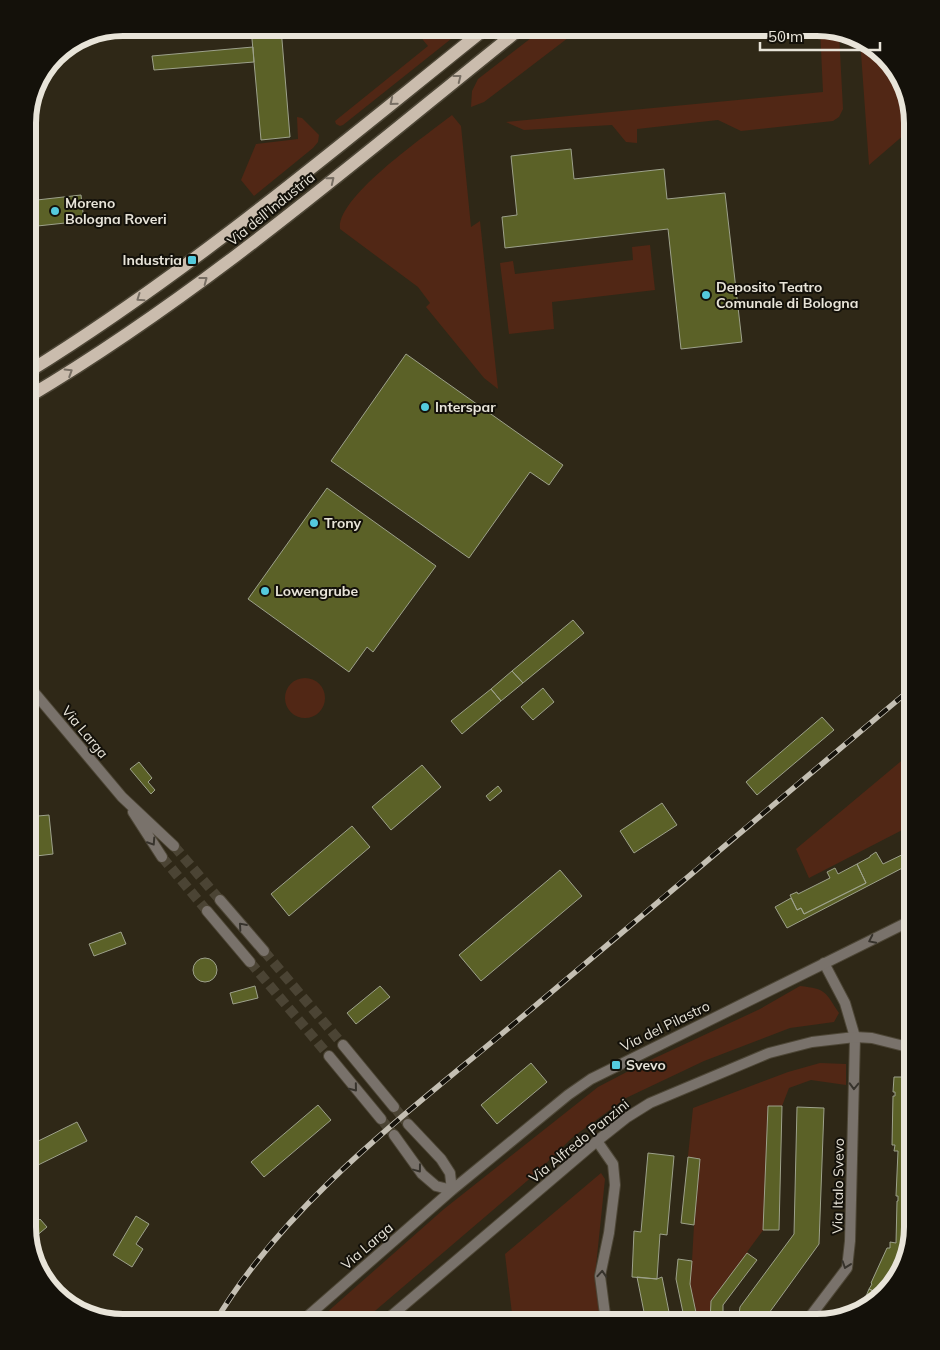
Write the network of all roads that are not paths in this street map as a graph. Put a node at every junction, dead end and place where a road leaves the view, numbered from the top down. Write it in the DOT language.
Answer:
graph roads {
  1 [pos="476,36"];
  2 [pos="511,36"];
  3 [pos="36,367"];
  4 [pos="36,392"];
  5 [pos="36,695"];
  6 [pos="122,797"];
  7 [pos="174,846"];
  8 [pos="162,857"];
  9 [pos="220,900"];
  10 [pos="207,911"];
  11 [pos="904,924"];
  12 [pos="264,951"];
  13 [pos="250,962"];
  14 [pos="828,962"];
  15 [pos="855,1037"];
  16 [pos="343,1045"];
  17 [pos="904,1046"];
  18 [pos="329,1056"];
  19 [pos="394,1107"];
  20 [pos="380,1119"];
  21 [pos="408,1124"];
  22 [pos="394,1136"];
  23 [pos="598,1141"];
  24 [pos="452,1190"];
  25 [pos="310,1314"];
  26 [pos="393,1314"];
  27 [pos="605,1314"];
  28 [pos="812,1314"];
  1 -- 3 [label="main road, Via dell'Industria, one-way"];
  4 -- 2 [label="main road, Via dell'Industria, one-way"];
  5 -- 6 [label="street, Via Larga"];
  6 -- 7 [label="street, Via Larga"];
  6 -- 8 [label="street, Via Larga, one-way"];
  12 -- 9 [label="street, one-way"];
  10 -- 13 [label="street"];
  11 -- 14 [label="street, Via del Pilastro, one-way"];
  14 -- 15 [label="street"];
  14 -- 24 [label="street, Via del Pilastro"];
  15 -- 17 [label="street, Via Alfredo Panzini"];
  15 -- 23 [label="street, Via Alfredo Panzini"];
  15 -- 28 [label="street, Via Italo Svevo, one-way"];
  16 -- 19 [label="street"];
  18 -- 20 [label="street, one-way"];
  21 -- 24 [label="street"];
  22 -- 24 [label="street, one-way"];
  23 -- 26 [label="street, Via Alfredo Panzini"];
  27 -- 23 [label="street, one-way"];
  24 -- 25 [label="street, Via Larga"];
}
